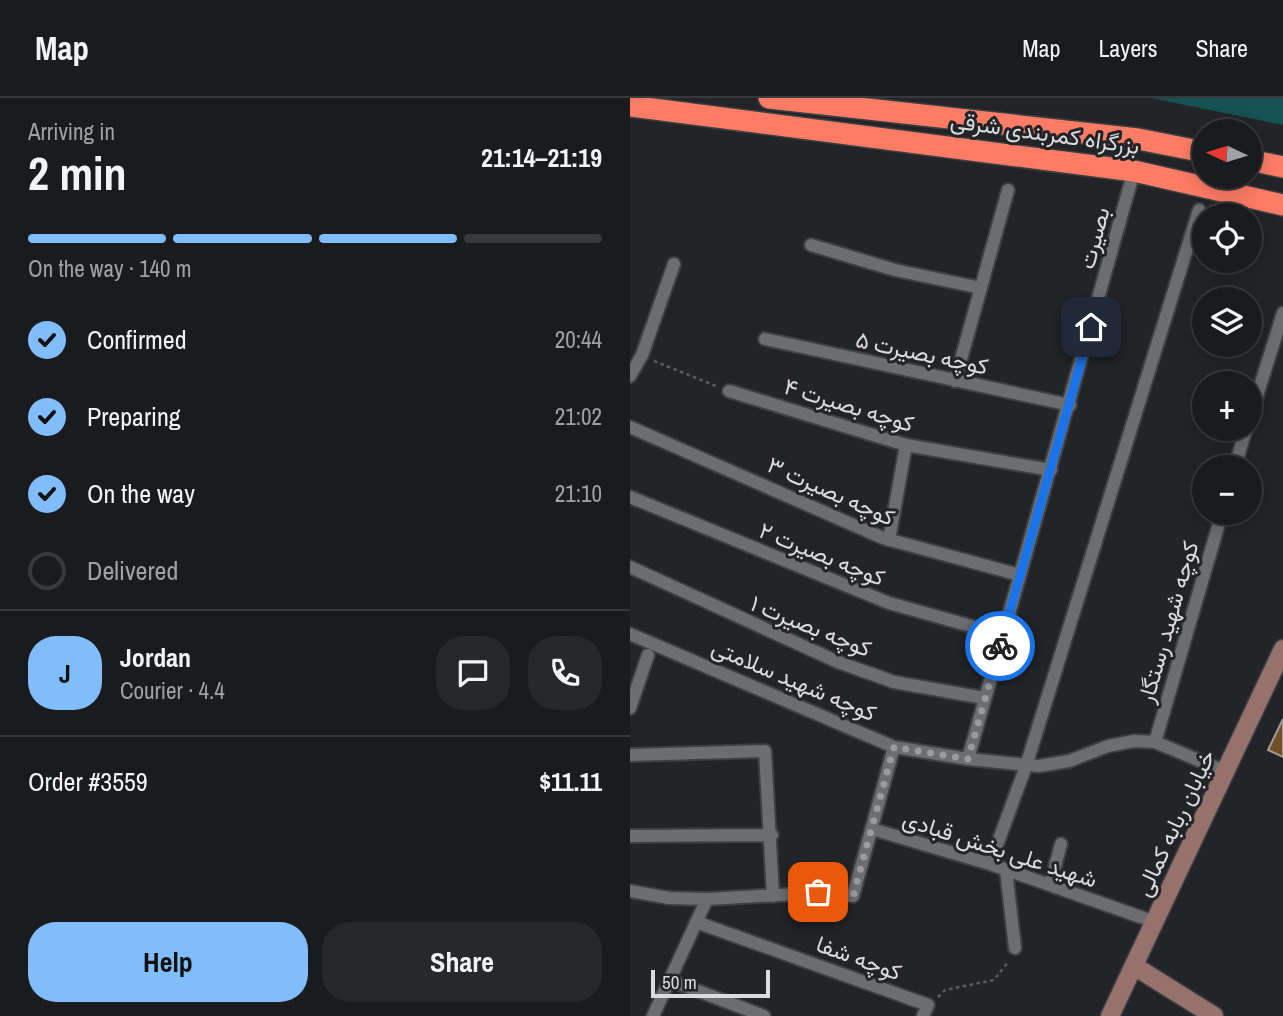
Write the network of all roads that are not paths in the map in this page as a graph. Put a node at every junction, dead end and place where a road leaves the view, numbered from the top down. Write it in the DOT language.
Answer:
graph roads {
  1 [pos="769,98"];
  2 [pos="630,106"];
  3 [pos="1192,150"];
  4 [pos="1262,163"];
  5 [pos="1283,167"];
  6 [pos="1134,171"];
  7 [pos="1008,190"];
  8 [pos="1283,205"];
  9 [pos="1192,232"];
  10 [pos="811,245"];
  11 [pos="674,264"];
  12 [pos="981,288"];
  13 [pos="1283,313"];
  14 [pos="765,339"];
  15 [pos="636,353"];
  16 [pos="630,376"];
  17 [pos="1262,380"];
  18 [pos="954,381"];
  19 [pos="729,391"];
  20 [pos="1070,405"];
  21 [pos="630,428"];
  22 [pos="906,445"];
  23 [pos="1051,470"];
  24 [pos="630,497"];
  25 [pos="1218,525"];
  26 [pos="889,540"];
  27 [pos="630,567"];
  28 [pos="1020,575"];
  29 [pos="630,634"];
  30 [pos="1003,635"];
  31 [pos="1283,649"];
  32 [pos="649,655"];
  33 [pos="984,698"];
  34 [pos="630,708"];
  35 [pos="1155,742"];
  36 [pos="894,747"];
  37 [pos="630,755"];
  38 [pos="968,759"];
  39 [pos="1026,766"];
  40 [pos="1227,772"];
  41 [pos="872,829"];
  42 [pos="772,835"];
  43 [pos="630,836"];
  44 [pos="1061,844"];
  45 [pos="990,864"];
  46 [pos="1006,870"];
  47 [pos="1050,886"];
  48 [pos="630,891"];
  49 [pos="773,896"];
  50 [pos="707,898"];
  51 [pos="696,922"];
  52 [pos="1155,922"];
  53 [pos="1015,948"];
  54 [pos="1134,966"];
  55 [pos="669,980"];
  56 [pos="925,1011"];
  57 [pos="653,1016"];
  58 [pos="764,1016"];
  59 [pos="1110,1016"];
  60 [pos="1214,1016"];
  1 -- 3 [label="highway, بزرگراه کمربندی شرقی"];
  2 -- 6 [label="highway, بزرگراه کمربندی شرقی"];
  4 -- 5 [label="highway"];
  6 -- 8 [label="highway, بزرگراه کمربندی شرقی"];
  6 -- 20 [label="street, بصیرت"];
  7 -- 12 [label="street"];
  9 -- 39 [label="street"];
  10 -- 12 [label="street"];
  11 -- 15 [label="street"];
  12 -- 18 [label="street"];
  13 -- 17 [label="street"];
  14 -- 18 [label="street, کوچه بصیرت ۵"];
  15 -- 16 [label="street"];
  18 -- 20 [label="street, کوچه بصیرت ۵"];
  19 -- 22 [label="street, کوچه بصیرت ۴"];
  20 -- 23 [label="street, بصیرت"];
  21 -- 26 [label="street, کوچه بصیرت ۳"];
  22 -- 23 [label="street, کوچه بصیرت ۴"];
  22 -- 26 [label="street"];
  23 -- 28 [label="street, بصیرت"];
  24 -- 30 [label="street, کوچه بصیرت ۲"];
  25 -- 35 [label="street, کوچه شهید رستگار"];
  26 -- 28 [label="street, کوچه بصیرت ۳"];
  27 -- 33 [label="street, کوچه بصیرت ۱"];
  28 -- 30 [label="street, بصیرت"];
  29 -- 36 [label="street, کوچه شهید سلامتی"];
  30 -- 33 [label="street, بصیرت"];
  31 -- 40 [label="main road, خیابان ربابه کمالی"];
  32 -- 34 [label="street"];
  33 -- 38 [label="street, بصیرت"];
  35 -- 39 [label="street, کوچه شهید سلامتی"];
  35 -- 40 [label="street, کوچه شهید سلامتی"];
  36 -- 38 [label="street, کوچه شهید سلامتی"];
  36 -- 41 [label="street"];
  37 -- 42 [label="street"];
  38 -- 39 [label="street, کوچه شهید سلامتی"];
  39 -- 45 [label="street"];
  40 -- 52 [label="main road, خیابان ربابه کمالی"];
  41 -- 45 [label="street, شهید علی بخش قبادی"];
  41 -- 49 [label="street"];
  42 -- 43 [label="street"];
  42 -- 49 [label="street"];
  44 -- 47 [label="street"];
  45 -- 46 [label="street, شهید علی بخش قبادی"];
  46 -- 47 [label="street, شهید علی بخش قبادی"];
  46 -- 53 [label="street"];
  47 -- 52 [label="street, شهید علی بخش قبادی"];
  48 -- 50 [label="street"];
  49 -- 50 [label="street"];
  50 -- 51 [label="street"];
  51 -- 55 [label="street"];
  51 -- 56 [label="street, کوچه شفا"];
  52 -- 54 [label="main road, خیابان ربابه کمالی"];
  54 -- 59 [label="main road, خیابان ربابه کمالی"];
  54 -- 60 [label="main road"];
  55 -- 57 [label="street"];
  55 -- 58 [label="street"];
}
